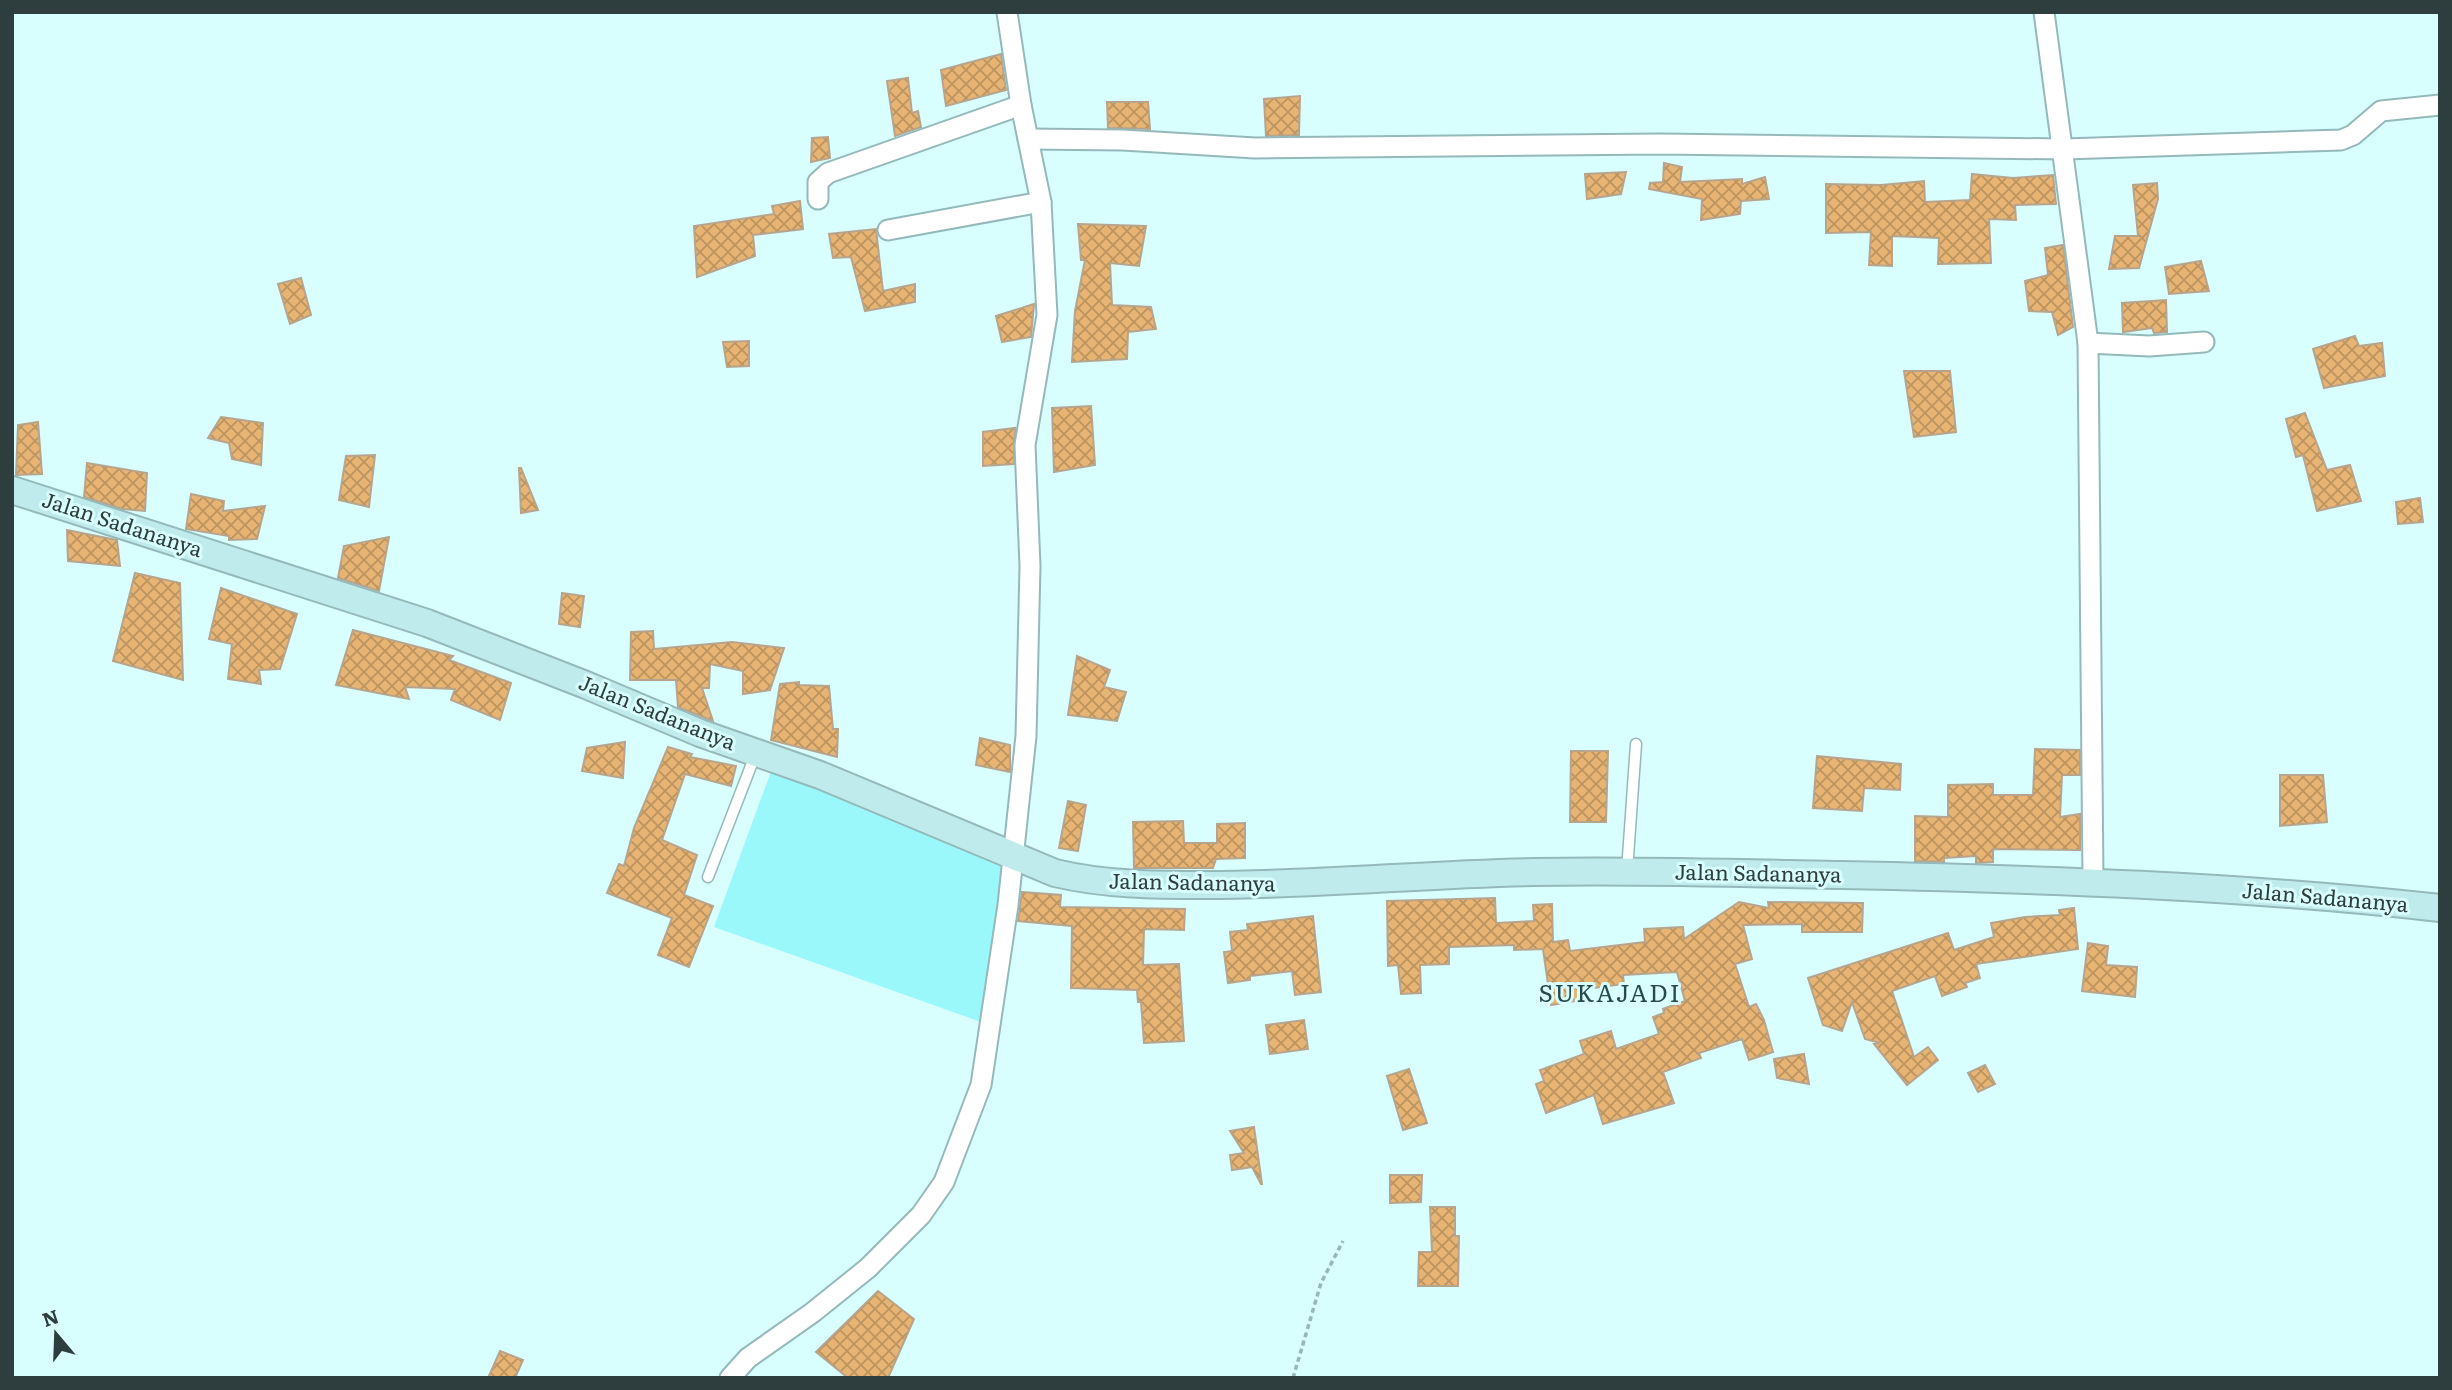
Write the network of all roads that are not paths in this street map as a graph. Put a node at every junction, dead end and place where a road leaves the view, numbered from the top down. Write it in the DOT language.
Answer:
graph roads {
  1 [pos="1007,12"];
  2 [pos="2045,12"];
  3 [pos="2440,105"];
  4 [pos="1021,106"];
  5 [pos="1028,139"];
  6 [pos="2064,149"];
  7 [pos="818,198"];
  8 [pos="1041,202"];
  9 [pos="888,230"];
  10 [pos="2204,342"];
  11 [pos="2088,343"];
  12 [pos="12,490"];
  13 [pos="1636,744"];
  14 [pos="757,752"];
  15 [pos="1014,856"];
  16 [pos="1628,871"];
  17 [pos="708,877"];
  18 [pos="2093,880"];
  19 [pos="2440,908"];
  20 [pos="730,1378"];
  1 -- 4 [label="street"];
  2 -- 6 [label="street"];
  3 -- 6 [label="street"];
  4 -- 5 [label="street"];
  4 -- 7 [label="street"];
  5 -- 6 [label="street"];
  5 -- 8 [label="street"];
  6 -- 11 [label="street"];
  8 -- 9 [label="street"];
  8 -- 15 [label="street"];
  10 -- 11 [label="street"];
  11 -- 18 [label="street"];
  12 -- 14 [label="street, Jalan Sadananya"];
  13 -- 16 [label="lane"];
  14 -- 15 [label="street, Jalan Sadananya"];
  14 -- 17 [label="lane"];
  15 -- 16 [label="street, Jalan Sadananya"];
  15 -- 20 [label="street"];
  16 -- 18 [label="street, Jalan Sadananya"];
  18 -- 19 [label="street, Jalan Sadananya"];
}
